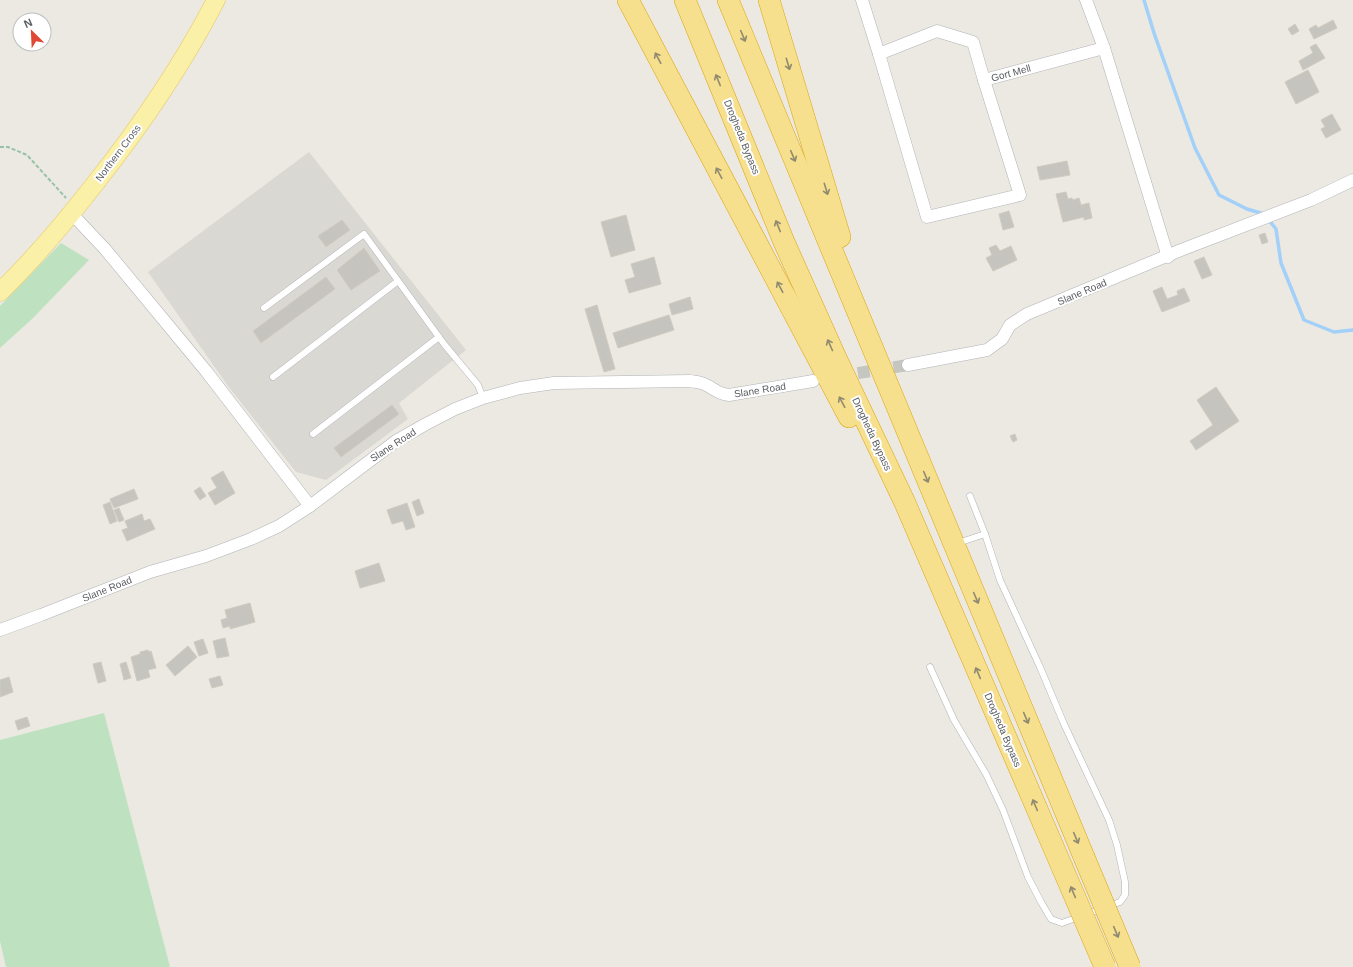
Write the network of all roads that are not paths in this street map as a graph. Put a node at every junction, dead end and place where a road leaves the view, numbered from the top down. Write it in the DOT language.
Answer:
graph roads {
  1 [pos="216,0"];
  2 [pos="628,0"];
  3 [pos="685,0"];
  4 [pos="728,0"];
  5 [pos="769,0"];
  6 [pos="862,0"];
  7 [pos="1086,0"];
  8 [pos="1104,48"];
  9 [pos="879,54"];
  10 [pos="984,80"];
  11 [pos="1353,180"];
  12 [pos="74,211"];
  13 [pos="1168,257"];
  14 [pos="398,281"];
  15 [pos="0,292"];
  16 [pos="264,308"];
  17 [pos="439,337"];
  18 [pos="908,365"];
  19 [pos="273,377"];
  20 [pos="813,381"];
  21 [pos="483,398"];
  22 [pos="313,434"];
  23 [pos="912,442"];
  24 [pos="970,496"];
  25 [pos="310,506"];
  26 [pos="985,534"];
  27 [pos="954,544"];
  28 [pos="928,559"];
  29 [pos="0,630"];
  30 [pos="930,668"];
  31 [pos="1105,967"];
  32 [pos="1130,967"];
  1 -- 12 [label="main road, Northern Cross"];
  28 -- 2 [label="highway, one-way"];
  28 -- 3 [label="highway, Drogheda Bypass, one-way"];
  4 -- 23 [label="highway, one-way"];
  5 -- 23 [label="highway, one-way"];
  6 -- 9 [label="street"];
  7 -- 8 [label="street"];
  8 -- 10 [label="street, Gort Mell"];
  8 -- 13 [label="street"];
  9 -- 10 [label="street, Gort Mell"];
  9 -- 10 [label="street"];
  11 -- 13 [label="street, Slane Road"];
  12 -- 15 [label="main road, Northern Cross"];
  12 -- 25 [label="street"];
  13 -- 18 [label="street, Slane Road"];
  14 -- 16 [label="lane"];
  14 -- 17 [label="lane"];
  14 -- 19 [label="lane"];
  17 -- 21 [label="lane"];
  17 -- 22 [label="lane"];
  20 -- 21 [label="street, Slane Road"];
  21 -- 25 [label="street, Slane Road"];
  23 -- 27 [label="highway, one-way"];
  24 -- 26 [label="lane"];
  25 -- 29 [label="street, Slane Road"];
  26 -- 27 [label="lane"];
  26 -- 30 [label="lane"];
  27 -- 32 [label="highway, one-way, bridge"];
  31 -- 28 [label="highway, Drogheda Bypass, one-way, bridge"];
}
